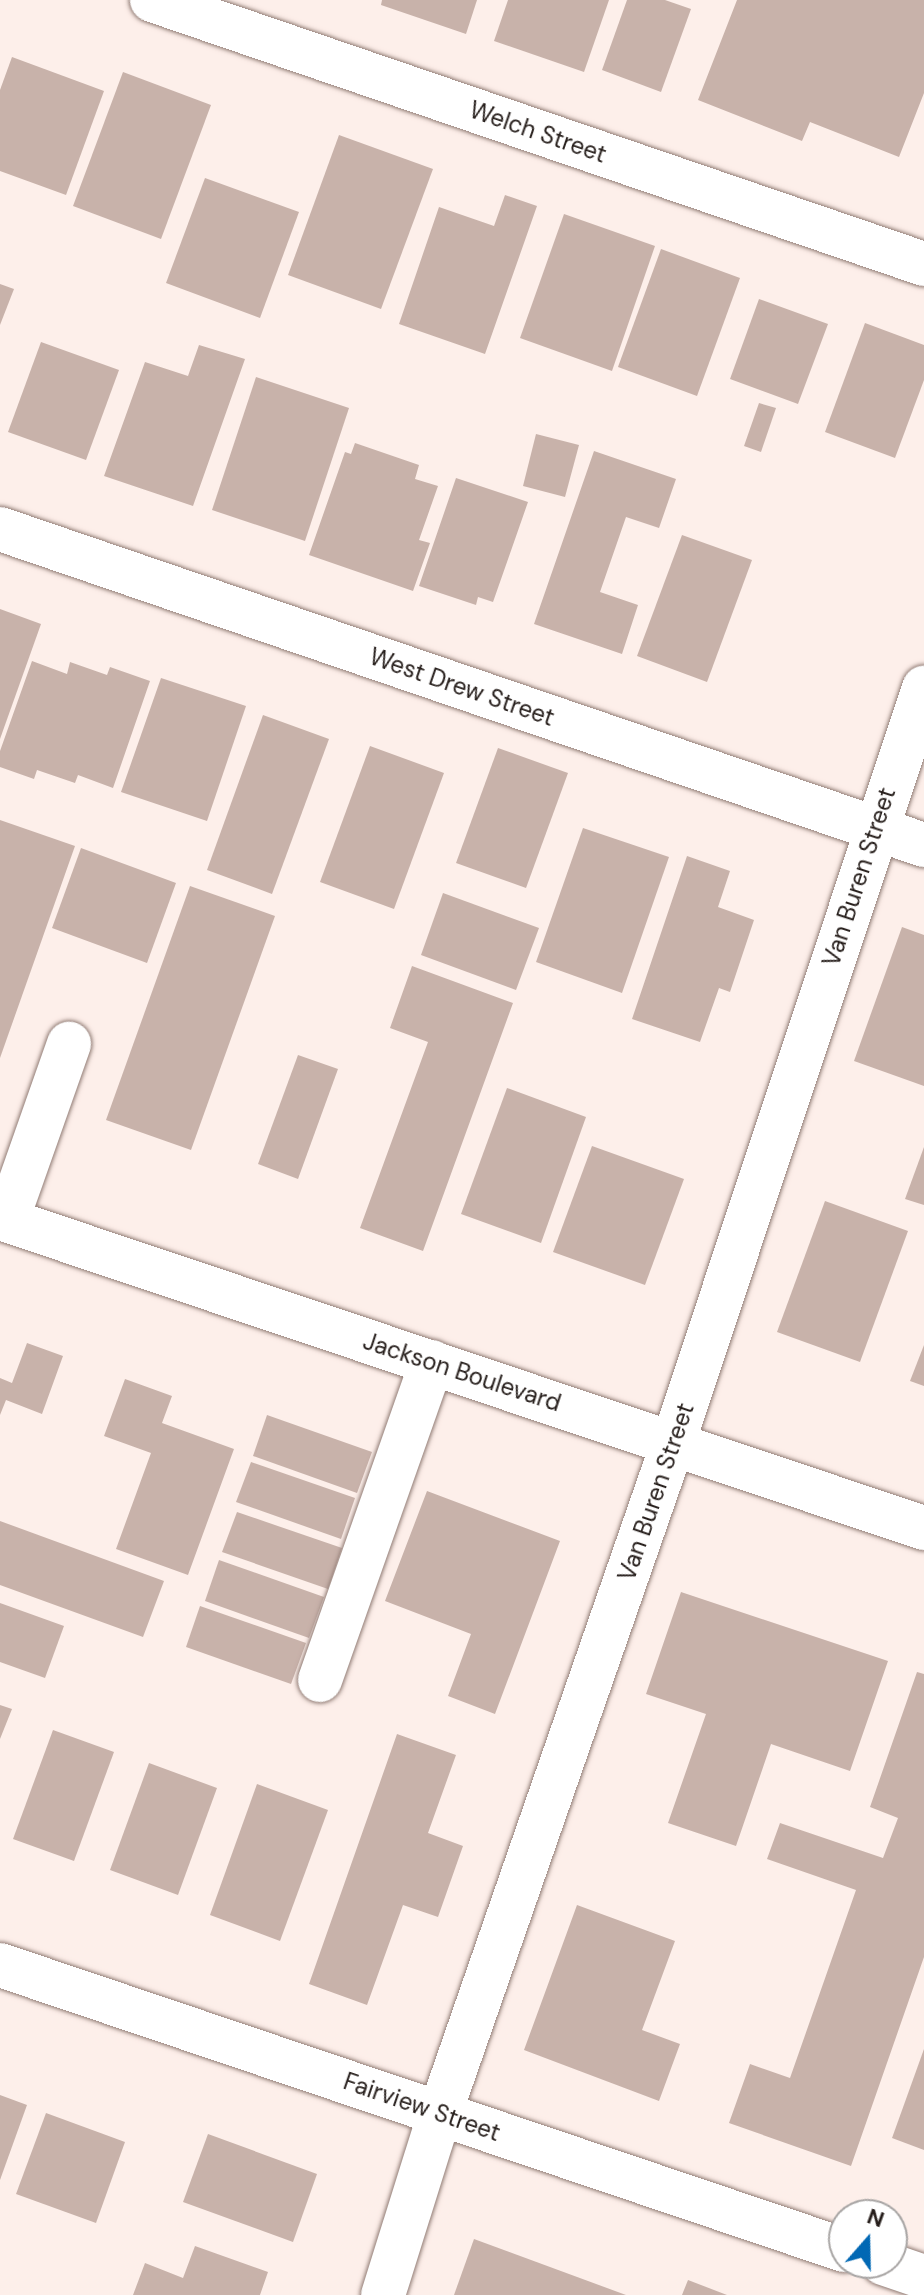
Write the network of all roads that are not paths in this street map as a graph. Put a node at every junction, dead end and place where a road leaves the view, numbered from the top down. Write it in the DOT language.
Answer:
graph roads {
  1 [pos="152,0"];
  2 [pos="924,264"];
  3 [pos="0,529"];
  4 [pos="924,688"];
  5 [pos="875,828"];
  6 [pos="924,845"];
  7 [pos="69,1044"];
  8 [pos="4,1219"];
  9 [pos="432,1362"];
  10 [pos="673,1443"];
  11 [pos="924,1528"];
  12 [pos="320,1680"];
  13 [pos="0,1965"];
  14 [pos="440,2113"];
  15 [pos="828,2245"];
  16 [pos="383,2295"];
  1 -- 2 [label="street, Welch Street"];
  3 -- 5 [label="street, West Drew Street"];
  4 -- 5 [label="street, Van Buren Street"];
  5 -- 6 [label="street, West Drew Street"];
  5 -- 10 [label="street, Van Buren Street"];
  7 -- 8 [label="street"];
  8 -- 9 [label="street, Jackson Boulevard"];
  9 -- 10 [label="street, Jackson Boulevard"];
  9 -- 12 [label="street"];
  10 -- 11 [label="street, Jackson Boulevard"];
  10 -- 14 [label="street, Van Buren Street"];
  13 -- 14 [label="street, Fairview Street"];
  14 -- 15 [label="street, Fairview Street"];
  14 -- 16 [label="street, Van Buren Street"];
}
